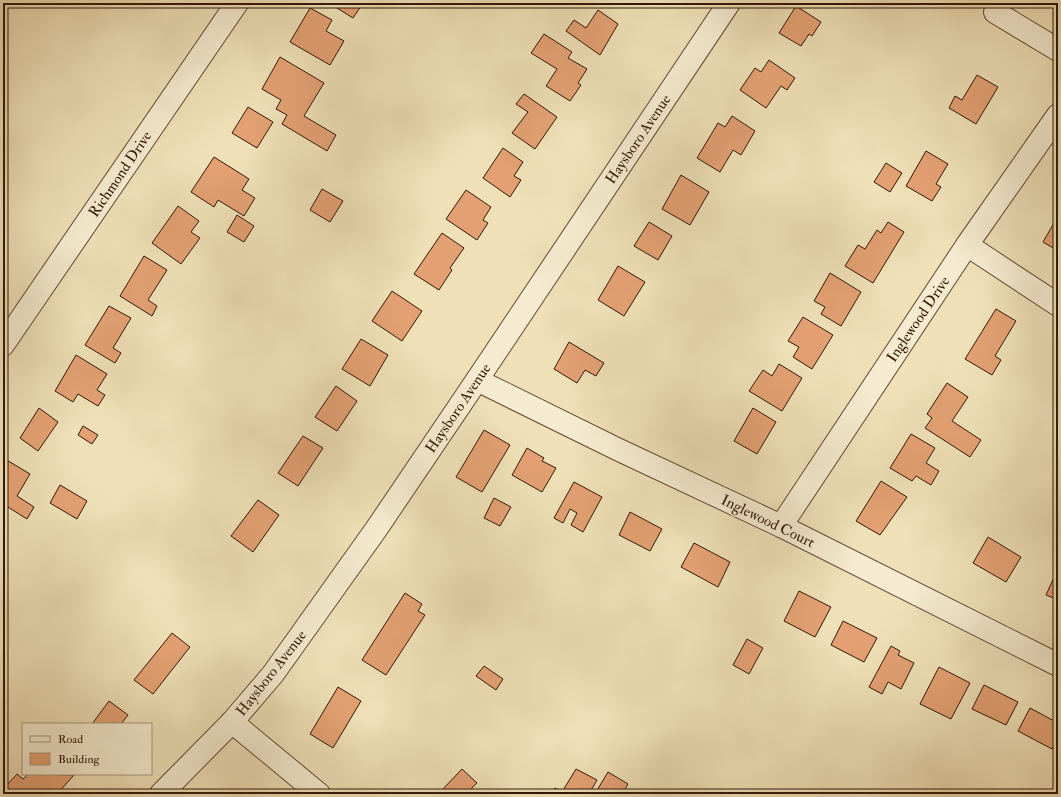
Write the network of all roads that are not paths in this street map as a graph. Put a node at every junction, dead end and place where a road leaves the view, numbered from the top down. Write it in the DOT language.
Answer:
graph roads {
  1 [pos="237,3"];
  2 [pos="729,3"];
  3 [pos="1000,3"];
  4 [pos="1058,50"];
  5 [pos="1058,115"];
  6 [pos="967,245"];
  7 [pos="1058,305"];
  8 [pos="3,345"];
  9 [pos="477,380"];
  10 [pos="780,526"];
  11 [pos="1058,665"];
  12 [pos="232,722"];
  13 [pos="161,794"];
  14 [pos="319,794"];
  1 -- 8 [label="street, Richmond Drive"];
  2 -- 9 [label="street, Haysboro Avenue"];
  3 -- 4 [label="street"];
  5 -- 6 [label="street, Inglewood Drive"];
  6 -- 7 [label="street"];
  6 -- 10 [label="street, Inglewood Drive"];
  9 -- 10 [label="street, Inglewood Court"];
  9 -- 12 [label="street, Haysboro Avenue"];
  10 -- 11 [label="street, Inglewood Court"];
  12 -- 13 [label="street, Haysboro Avenue"];
  12 -- 14 [label="street"];
}
